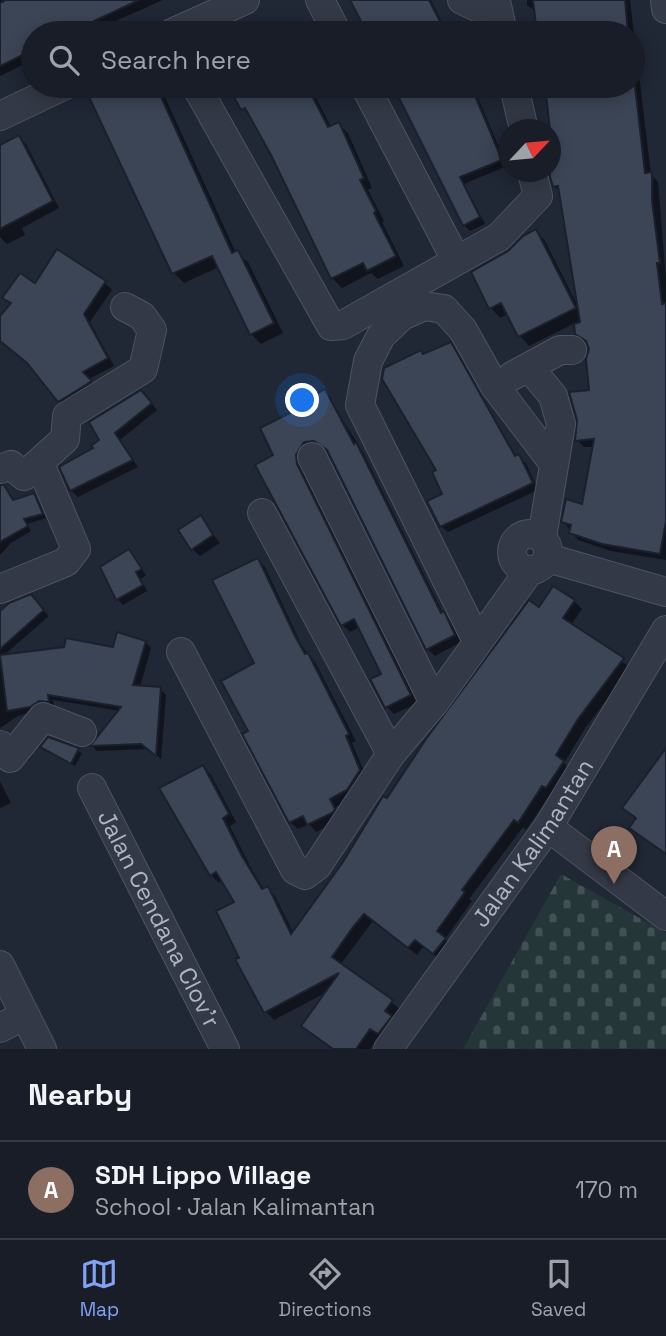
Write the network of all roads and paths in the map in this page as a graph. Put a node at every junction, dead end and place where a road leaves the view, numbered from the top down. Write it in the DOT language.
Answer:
graph roads {
  1 [pos="320,0"];
  2 [pos="462,0"];
  3 [pos="496,0"];
  4 [pos="665,0"];
  5 [pos="232,3"];
  6 [pos="666,9"];
  7 [pos="197,21"];
  8 [pos="331,21"];
  9 [pos="500,21"];
  10 [pos="39,98"];
  11 [pos="203,98"];
  12 [pos="371,98"];
  13 [pos="516,98"];
  14 [pos="0,117"];
  15 [pos="521,119"];
  16 [pos="534,182"];
  17 [pos="456,260"];
  18 [pos="125,307"];
  19 [pos="572,350"];
  20 [pos="528,368"];
  21 [pos="494,385"];
  22 [pos="312,457"];
  23 [pos="40,464"];
  24 [pos="554,464"];
  25 [pos="0,469"];
  26 [pos="262,513"];
  27 [pos="540,555"];
  28 [pos="0,589"];
  29 [pos="666,592"];
  30 [pos="666,630"];
  31 [pos="477,641"];
  32 [pos="181,652"];
  33 [pos="434,703"];
  34 [pos="82,732"];
  35 [pos="0,745"];
  36 [pos="391,754"];
  37 [pos="92,788"];
  38 [pos="548,827"];
  39 [pos="666,916"];
  40 [pos="0,965"];
  41 [pos="25,1015"];
  42 [pos="0,1028"];
  43 [pos="42,1049"];
  44 [pos="225,1049"];
  45 [pos="388,1049"];
  1 -- 8 [label="street"];
  2 -- 3 [label="street"];
  3 -- 9 [label="street"];
  4 -- 6 [label="street"];
  5 -- 7 [label="street"];
  10 -- 14 [label="street"];
  11 -- 17 [label="street"];
  12 -- 17 [label="street"];
  13 -- 15 [label="street"];
  16 -- 17 [label="street"];
  18 -- 23 [label="street"];
  19 -- 20 [label="street"];
  20 -- 21 [label="street"];
  20 -- 24 [label="street"];
  21 -- 24 [label="street"];
  21 -- 31 [label="street"];
  22 -- 33 [label="street"];
  23 -- 25 [label="street"];
  23 -- 28 [label="street"];
  24 -- 27 [label="street"];
  26 -- 36 [label="street"];
  27 -- 29 [label="street"];
  27 -- 31 [label="street"];
  30 -- 38 [label="street, Jalan Kalimantan"];
  31 -- 33 [label="street"];
  32 -- 36 [label="street"];
  33 -- 36 [label="street"];
  34 -- 35 [label="street"];
  37 -- 44 [label="street, Jalan Cendana Clov'r"];
  38 -- 39 [label="street"];
  38 -- 45 [label="street, Jalan Kalimantan"];
  40 -- 41 [label="street"];
  41 -- 42 [label="street"];
  41 -- 43 [label="street"];
}
